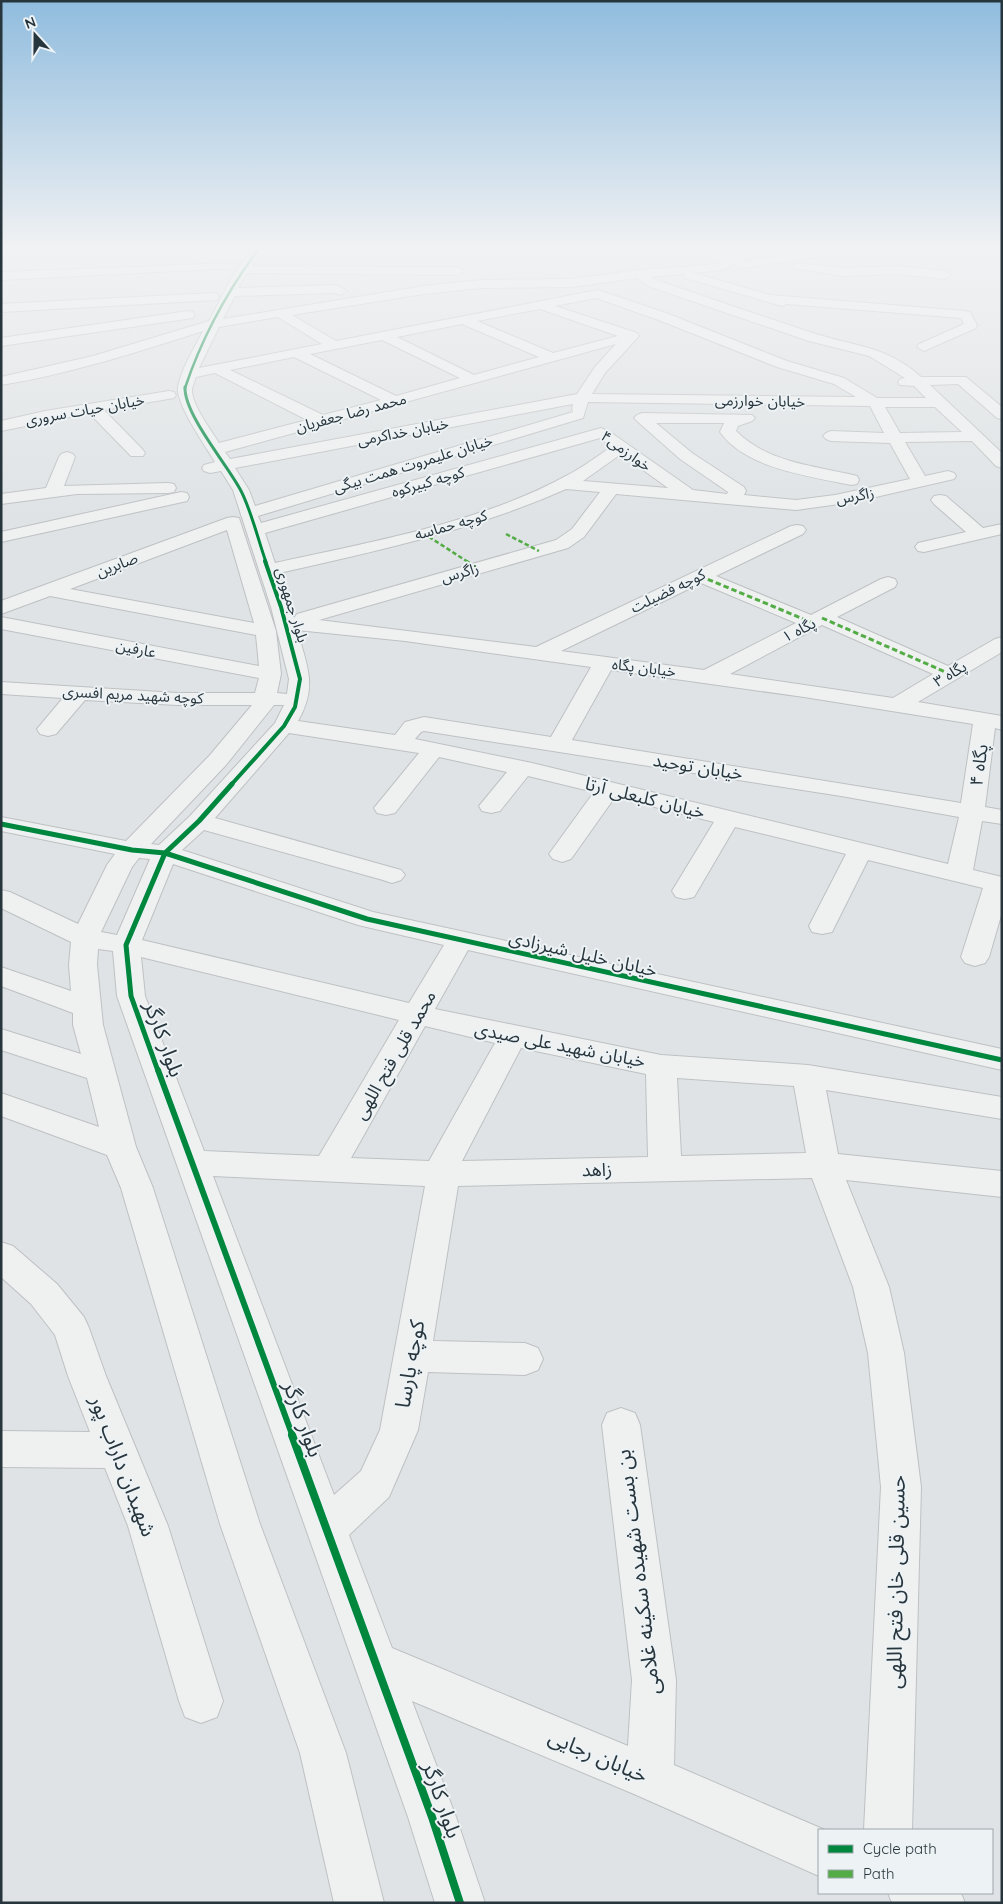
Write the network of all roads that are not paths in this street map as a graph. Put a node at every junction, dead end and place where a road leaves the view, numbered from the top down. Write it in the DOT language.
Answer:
graph roads {
  1 [pos="14,340"];
  2 [pos="72,340"];
  3 [pos="153,340"];
  4 [pos="199,340"];
  5 [pos="203,340"];
  6 [pos="324,340"];
  7 [pos="365,340"];
  8 [pos="392,340"];
  9 [pos="510,340"];
  10 [pos="617,340"];
  11 [pos="628,340"];
  12 [pos="721,340"];
  13 [pos="821,340"];
  14 [pos="917,340"];
  15 [pos="939,340"];
  16 [pos="1,342"];
  17 [pos="335,346"];
  18 [pos="924,347"];
  19 [pos="233,350"];
  20 [pos="87,352"];
  21 [pos="874,353"];
  22 [pos="298,354"];
  23 [pos="7,356"];
  24 [pos="551,357"];
  25 [pos="255,362"];
  26 [pos="217,369"];
  27 [pos="916,370"];
  28 [pos="843,371"];
  29 [pos="104,372"];
  30 [pos="189,374"];
  31 [pos="25,377"];
  32 [pos="472,379"];
  33 [pos="1,381"];
  34 [pos="894,384"];
  35 [pos="877,386"];
  36 [pos="852,389"];
  37 [pos="170,395"];
  38 [pos="581,398"];
  39 [pos="395,401"];
  40 [pos="774,401"];
  41 [pos="815,402"];
  42 [pos="875,402"];
  43 [pos="939,403"];
  44 [pos="92,408"];
  45 [pos="578,415"];
  46 [pos="1002,415"];
  47 [pos="761,418"];
  48 [pos="778,418"];
  49 [pos="740,419"];
  50 [pos="322,421"];
  51 [pos="1,426"];
  52 [pos="602,433"];
  53 [pos="831,436"];
  54 [pos="976,436"];
  55 [pos="895,438"];
  56 [pos="621,447"];
  57 [pos="137,453"];
  58 [pos="67,457"];
  59 [pos="217,461"];
  60 [pos="1002,463"];
  61 [pos="948,476"];
  62 [pos="920,482"];
  63 [pos="566,484"];
  64 [pos="612,488"];
  65 [pos="54,491"];
  66 [pos="690,496"];
  67 [pos="1,500"];
  68 [pos="731,500"];
  69 [pos="940,500"];
  70 [pos="245,522"];
  71 [pos="1002,529"];
  72 [pos="797,530"];
  73 [pos="979,534"];
  74 [pos="1,537"];
  75 [pos="924,547"];
  76 [pos="268,570"];
  77 [pos="700,576"];
  78 [pos="888,584"];
  79 [pos="48,590"];
  80 [pos="1,608"];
  81 [pos="817,620"];
  82 [pos="1,623"];
  83 [pos="285,623"];
  84 [pos="266,631"];
  85 [pos="1002,643"];
  86 [pos="540,653"];
  87 [pos="604,663"];
  88 [pos="270,674"];
  89 [pos="950,674"];
  90 [pos="709,676"];
  91 [pos="1,688"];
  92 [pos="80,692"];
  93 [pos="266,698"];
  94 [pos="296,701"];
  95 [pos="898,704"];
  96 [pos="993,721"];
  97 [pos="284,726"];
  98 [pos="48,729"];
  99 [pos="401,742"];
  100 [pos="557,746"];
  101 [pos="434,749"];
  102 [pos="523,768"];
  103 [pos="608,789"];
  104 [pos="492,806"];
  105 [pos="386,808"];
  106 [pos="972,812"];
  107 [pos="1002,817"];
  108 [pos="728,818"];
  109 [pos="199,821"];
  110 [pos="1,824"];
  111 [pos="132,850"];
  112 [pos="860,851"];
  113 [pos="165,853"];
  114 [pos="562,854"];
  115 [pos="959,874"];
  116 [pos="392,875"];
  117 [pos="999,885"];
  118 [pos="686,891"];
  119 [pos="1,898"];
  120 [pos="822,926"];
  121 [pos="85,938"];
  122 [pos="460,940"];
  123 [pos="126,945"];
  124 [pos="975,957"];
  125 [pos="1,976"];
  126 [pos="86,1006"];
  127 [pos="419,1015"];
  128 [pos="513,1036"];
  129 [pos="1,1039"];
  130 [pos="1002,1060"];
  131 [pos="661,1066"];
  132 [pos="101,1072"];
  133 [pos="808,1076"];
  134 [pos="1,1104"];
  135 [pos="1002,1108"];
  136 [pos="120,1147"];
  137 [pos="191,1163"];
  138 [pos="824,1165"];
  139 [pos="328,1169"];
  140 [pos="665,1169"];
  141 [pos="443,1174"];
  142 [pos="1002,1184"];
  143 [pos="1,1256"];
  144 [pos="412,1356"];
  145 [pos="525,1359"];
  146 [pos="621,1425"];
  147 [pos="1,1449"];
  148 [pos="118,1450"];
  149 [pos="326,1530"];
  150 [pos="375,1663"];
  151 [pos="201,1701"];
  152 [pos="650,1778"];
  153 [pos="888,1829"];
  154 [pos="818,1852"];
  155 [pos="916,1894"];
  156 [pos="359,1903"];
  157 [pos="460,1903"];
  158 [pos="940,1903"];
  1 -- 16 [label="street"];
  2 -- 20 [label="street"];
  3 -- 20 [label="street"];
  4 -- 37 [label="street, بلوار جمهوری"];
  5 -- 30 [label="street, بلوار جمهوری"];
  6 -- 17 [label="street"];
  7 -- 17 [label="street"];
  8 -- 32 [label="street"];
  9 -- 24 [label="street"];
  10 -- 24 [label="street, محمد رضا جعفریان"];
  11 -- 38 [label="street"];
  12 -- 28 [label="street"];
  13 -- 21 [label="street"];
  14 -- 18 [label="street"];
  15 -- 18 [label="street"];
  17 -- 22 [label="street"];
  18 -- 27 [label="street"];
  19 -- 25 [label="street"];
  20 -- 29 [label="street"];
  20 -- 31 [label="street"];
  21 -- 27 [label="street"];
  21 -- 28 [label="street"];
  22 -- 25 [label="street"];
  22 -- 39 [label="street"];
  23 -- 31 [label="street"];
  24 -- 32 [label="street, محمد رضا جعفریان"];
  25 -- 26 [label="street"];
  26 -- 30 [label="street"];
  26 -- 50 [label="street"];
  27 -- 34 [label="street"];
  27 -- 43 [label="street"];
  27 -- 46 [label="street"];
  28 -- 36 [label="street"];
  30 -- 59 [label="street, بلوار جمهوری"];
  31 -- 33 [label="street"];
  32 -- 39 [label="street, محمد رضا جعفریان"];
  35 -- 36 [label="street"];
  36 -- 42 [label="street"];
  37 -- 44 [label="street, خیابان حیات سروری"];
  37 -- 59 [label="street, بلوار جمهوری"];
  38 -- 40 [label="street, خیابان خوارزمی"];
  38 -- 45 [label="street"];
  38 -- 59 [label="street, خیابان خداکرمی"];
  39 -- 50 [label="street, محمد رضا جعفریان"];
  40 -- 41 [label="street, خیابان خوارزمی"];
  40 -- 48 [label="street"];
  41 -- 42 [label="street, خیابان خوارزمی"];
  41 -- 53 [label="street"];
  42 -- 43 [label="street, خیابان خوارزمی"];
  42 -- 55 [label="street"];
  43 -- 54 [label="street"];
  44 -- 51 [label="street, خیابان حیات سروری"];
  44 -- 57 [label="street"];
  45 -- 52 [label="street, خوارزمی۴"];
  45 -- 70 [label="street, خیابان علیمروت همت بیگی"];
  47 -- 49 [label="street"];
  49 -- 53 [label="street"];
  49 -- 68 [label="street"];
  50 -- 59 [label="street, محمد رضا جعفریان"];
  52 -- 56 [label="street, خوارزمی۴"];
  52 -- 70 [label="street, کوچه کبیرکوه"];
  53 -- 55 [label="street"];
  54 -- 55 [label="street"];
  54 -- 60 [label="street"];
  55 -- 62 [label="street"];
  56 -- 63 [label="street, کوچه حماسه"];
  56 -- 66 [label="street, خوارزمی۴"];
  58 -- 65 [label="street"];
  59 -- 70 [label="street, بلوار جمهوری"];
  61 -- 62 [label="street, زاگرس"];
  62 -- 68 [label="street, زاگرس"];
  63 -- 64 [label="street, زاگرس"];
  63 -- 76 [label="street, کوچه حماسه"];
  64 -- 66 [label="street, زاگرس"];
  64 -- 83 [label="street, زاگرس"];
  65 -- 67 [label="street"];
  65 -- 74 [label="street"];
  66 -- 68 [label="street, زاگرس"];
  69 -- 73 [label="street"];
  70 -- 76 [label="street, بلوار جمهوری"];
  70 -- 79 [label="street, صابرین"];
  70 -- 84 [label="street, بلوار جمهوری"];
  71 -- 73 [label="street"];
  72 -- 77 [label="street, کوچه فضیلت"];
  73 -- 75 [label="street"];
  76 -- 83 [label="street, بلوار جمهوری"];
  77 -- 81 [label="street"];
  77 -- 86 [label="street, کوچه فضیلت"];
  78 -- 81 [label="street, پگاه ۱"];
  79 -- 80 [label="street, صابرین"];
  79 -- 84 [label="street"];
  81 -- 89 [label="street"];
  81 -- 90 [label="street, پگاه ۱"];
  82 -- 88 [label="street, عارفین"];
  83 -- 86 [label="street, خیابان پگاه"];
  83 -- 94 [label="street, بلوار جمهوری"];
  84 -- 88 [label="street, بلوار جمهوری"];
  85 -- 89 [label="street, پگاه ۳"];
  86 -- 87 [label="street, خیابان پگاه"];
  87 -- 90 [label="street, خیابان پگاه"];
  87 -- 100 [label="street"];
  88 -- 93 [label="street, بلوار جمهوری"];
  89 -- 95 [label="street, پگاه ۳"];
  90 -- 95 [label="street, خیابان پگاه"];
  91 -- 92 [label="street, کوچه شهید مریم افسری"];
  92 -- 93 [label="street, کوچه شهید مریم افسری"];
  92 -- 98 [label="street"];
  93 -- 94 [label="street, کوچه شهید مریم افسری"];
  93 -- 111 [label="street, بلوار جمهوری"];
  94 -- 97 [label="street, بلوار جمهوری"];
  95 -- 96 [label="street, خیابان پگاه"];
  96 -- 106 [label="street, پگاه ۴"];
  97 -- 99 [label="street, خیابان کلبعلی آرتا"];
  97 -- 109 [label="street, بلوار جمهوری"];
  99 -- 100 [label="street, خیابان توحید"];
  99 -- 101 [label="street, خیابان کلبعلی آرتا"];
  100 -- 106 [label="street, خیابان توحید"];
  101 -- 102 [label="street, خیابان کلبعلی آرتا"];
  101 -- 105 [label="street"];
  102 -- 103 [label="street, خیابان کلبعلی آرتا"];
  102 -- 104 [label="street"];
  103 -- 108 [label="street, خیابان کلبعلی آرتا"];
  103 -- 114 [label="street"];
  106 -- 107 [label="street, خیابان توحید"];
  106 -- 115 [label="street, پگاه ۴"];
  108 -- 112 [label="street, خیابان کلبعلی آرتا"];
  108 -- 118 [label="street"];
  109 -- 113 [label="street, بلوار جمهوری"];
  109 -- 116 [label="street"];
  110 -- 111 [label="street, خیابان خلیل شیرزادی"];
  111 -- 113 [label="street, خیابان خلیل شیرزادی"];
  111 -- 121 [label="street, بلوار جمهوری"];
  112 -- 115 [label="street, خیابان کلبعلی آرتا"];
  112 -- 120 [label="street"];
  113 -- 122 [label="street, خیابان خلیل شیرزادی"];
  113 -- 123 [label="street, بلوار جمهوری"];
  115 -- 117 [label="street, خیابان کلبعلی آرتا"];
  117 -- 124 [label="street"];
  119 -- 121 [label="street, خیابان شهید علی صیدی"];
  121 -- 123 [label="street, خیابان شهید علی صیدی"];
  121 -- 126 [label="street"];
  122 -- 127 [label="street, محمد قلی فتح اللهی"];
  122 -- 130 [label="street, خیابان خلیل شیرزادی"];
  123 -- 127 [label="street, خیابان شهید علی صیدی"];
  123 -- 137 [label="street, بلوار کارگر"];
  125 -- 126 [label="street"];
  126 -- 132 [label="street"];
  127 -- 128 [label="street, خیابان شهید علی صیدی"];
  127 -- 139 [label="street, محمد قلی فتح اللهی"];
  128 -- 131 [label="street, خیابان شهید علی صیدی"];
  128 -- 141 [label="street, کوچه پارسا"];
  129 -- 132 [label="street"];
  131 -- 133 [label="street, خیابان شهید علی صیدی"];
  131 -- 140 [label="street"];
  132 -- 136 [label="street"];
  133 -- 135 [label="street, خیابان شهید علی صیدی"];
  133 -- 138 [label="street, حسین قلی خان فتح اللهی"];
  134 -- 136 [label="street"];
  136 -- 156 [label="street"];
  137 -- 139 [label="street, زاهد"];
  137 -- 149 [label="street, بلوار کارگر"];
  138 -- 140 [label="street, زاهد"];
  138 -- 142 [label="street, زاهد"];
  138 -- 153 [label="street, حسین قلی خان فتح اللهی"];
  139 -- 141 [label="street, زاهد"];
  140 -- 141 [label="street, زاهد"];
  141 -- 144 [label="street, کوچه پارسا"];
  143 -- 148 [label="street, شهیدان داراب پور"];
  144 -- 145 [label="street"];
  144 -- 149 [label="street, کوچه پارسا"];
  146 -- 152 [label="street, بن بست شهیده سکینه غلامی"];
  147 -- 148 [label="street"];
  148 -- 151 [label="street, شهیدان داراب پور"];
  149 -- 150 [label="street, بلوار کارگر"];
  150 -- 152 [label="street, خیابان رجایی"];
  150 -- 157 [label="street, بلوار کارگر"];
  152 -- 154 [label="street, خیابان رجایی"];
  155 -- 158 [label="street"];
}
